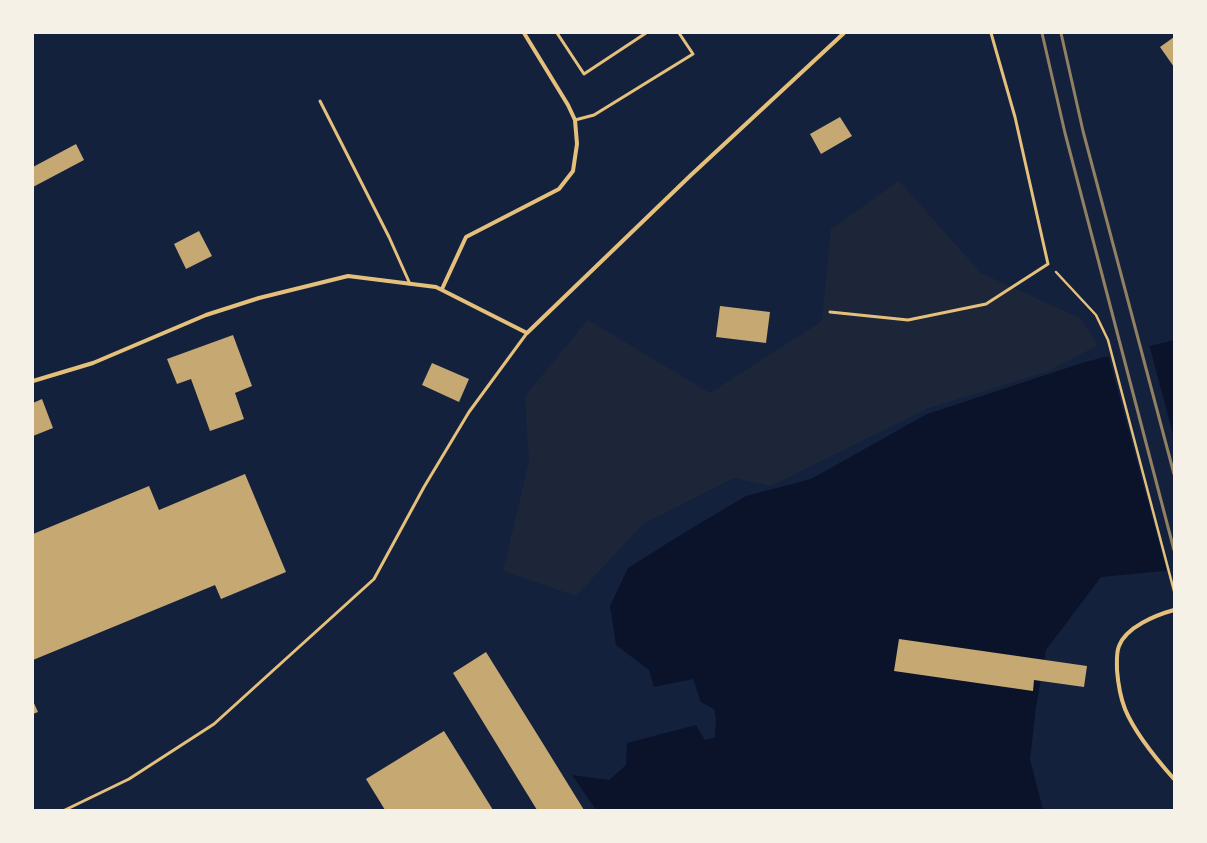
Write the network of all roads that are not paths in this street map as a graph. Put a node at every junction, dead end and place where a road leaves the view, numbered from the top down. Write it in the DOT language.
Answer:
graph roads {
  1 [pos="524,33"];
  2 [pos="556,33"];
  3 [pos="646,33"];
  4 [pos="679,33"];
  5 [pos="844,33"];
  6 [pos="992,33"];
  7 [pos="320,101"];
  8 [pos="575,120"];
  9 [pos="410,284"];
  10 [pos="442,289"];
  11 [pos="830,312"];
  12 [pos="527,333"];
  13 [pos="33,381"];
  14 [pos="1174,610"];
  15 [pos="1174,779"];
  16 [pos="65,810"];
  1 -- 8 [label="street"];
  2 -- 3 [label="lane"];
  4 -- 8 [label="lane"];
  5 -- 12 [label="street"];
  6 -- 11 [label="lane"];
  7 -- 9 [label="lane"];
  8 -- 10 [label="street"];
  9 -- 10 [label="street"];
  9 -- 13 [label="street"];
  10 -- 12 [label="street"];
  12 -- 16 [label="lane"];
  14 -- 15 [label="street"];
}
